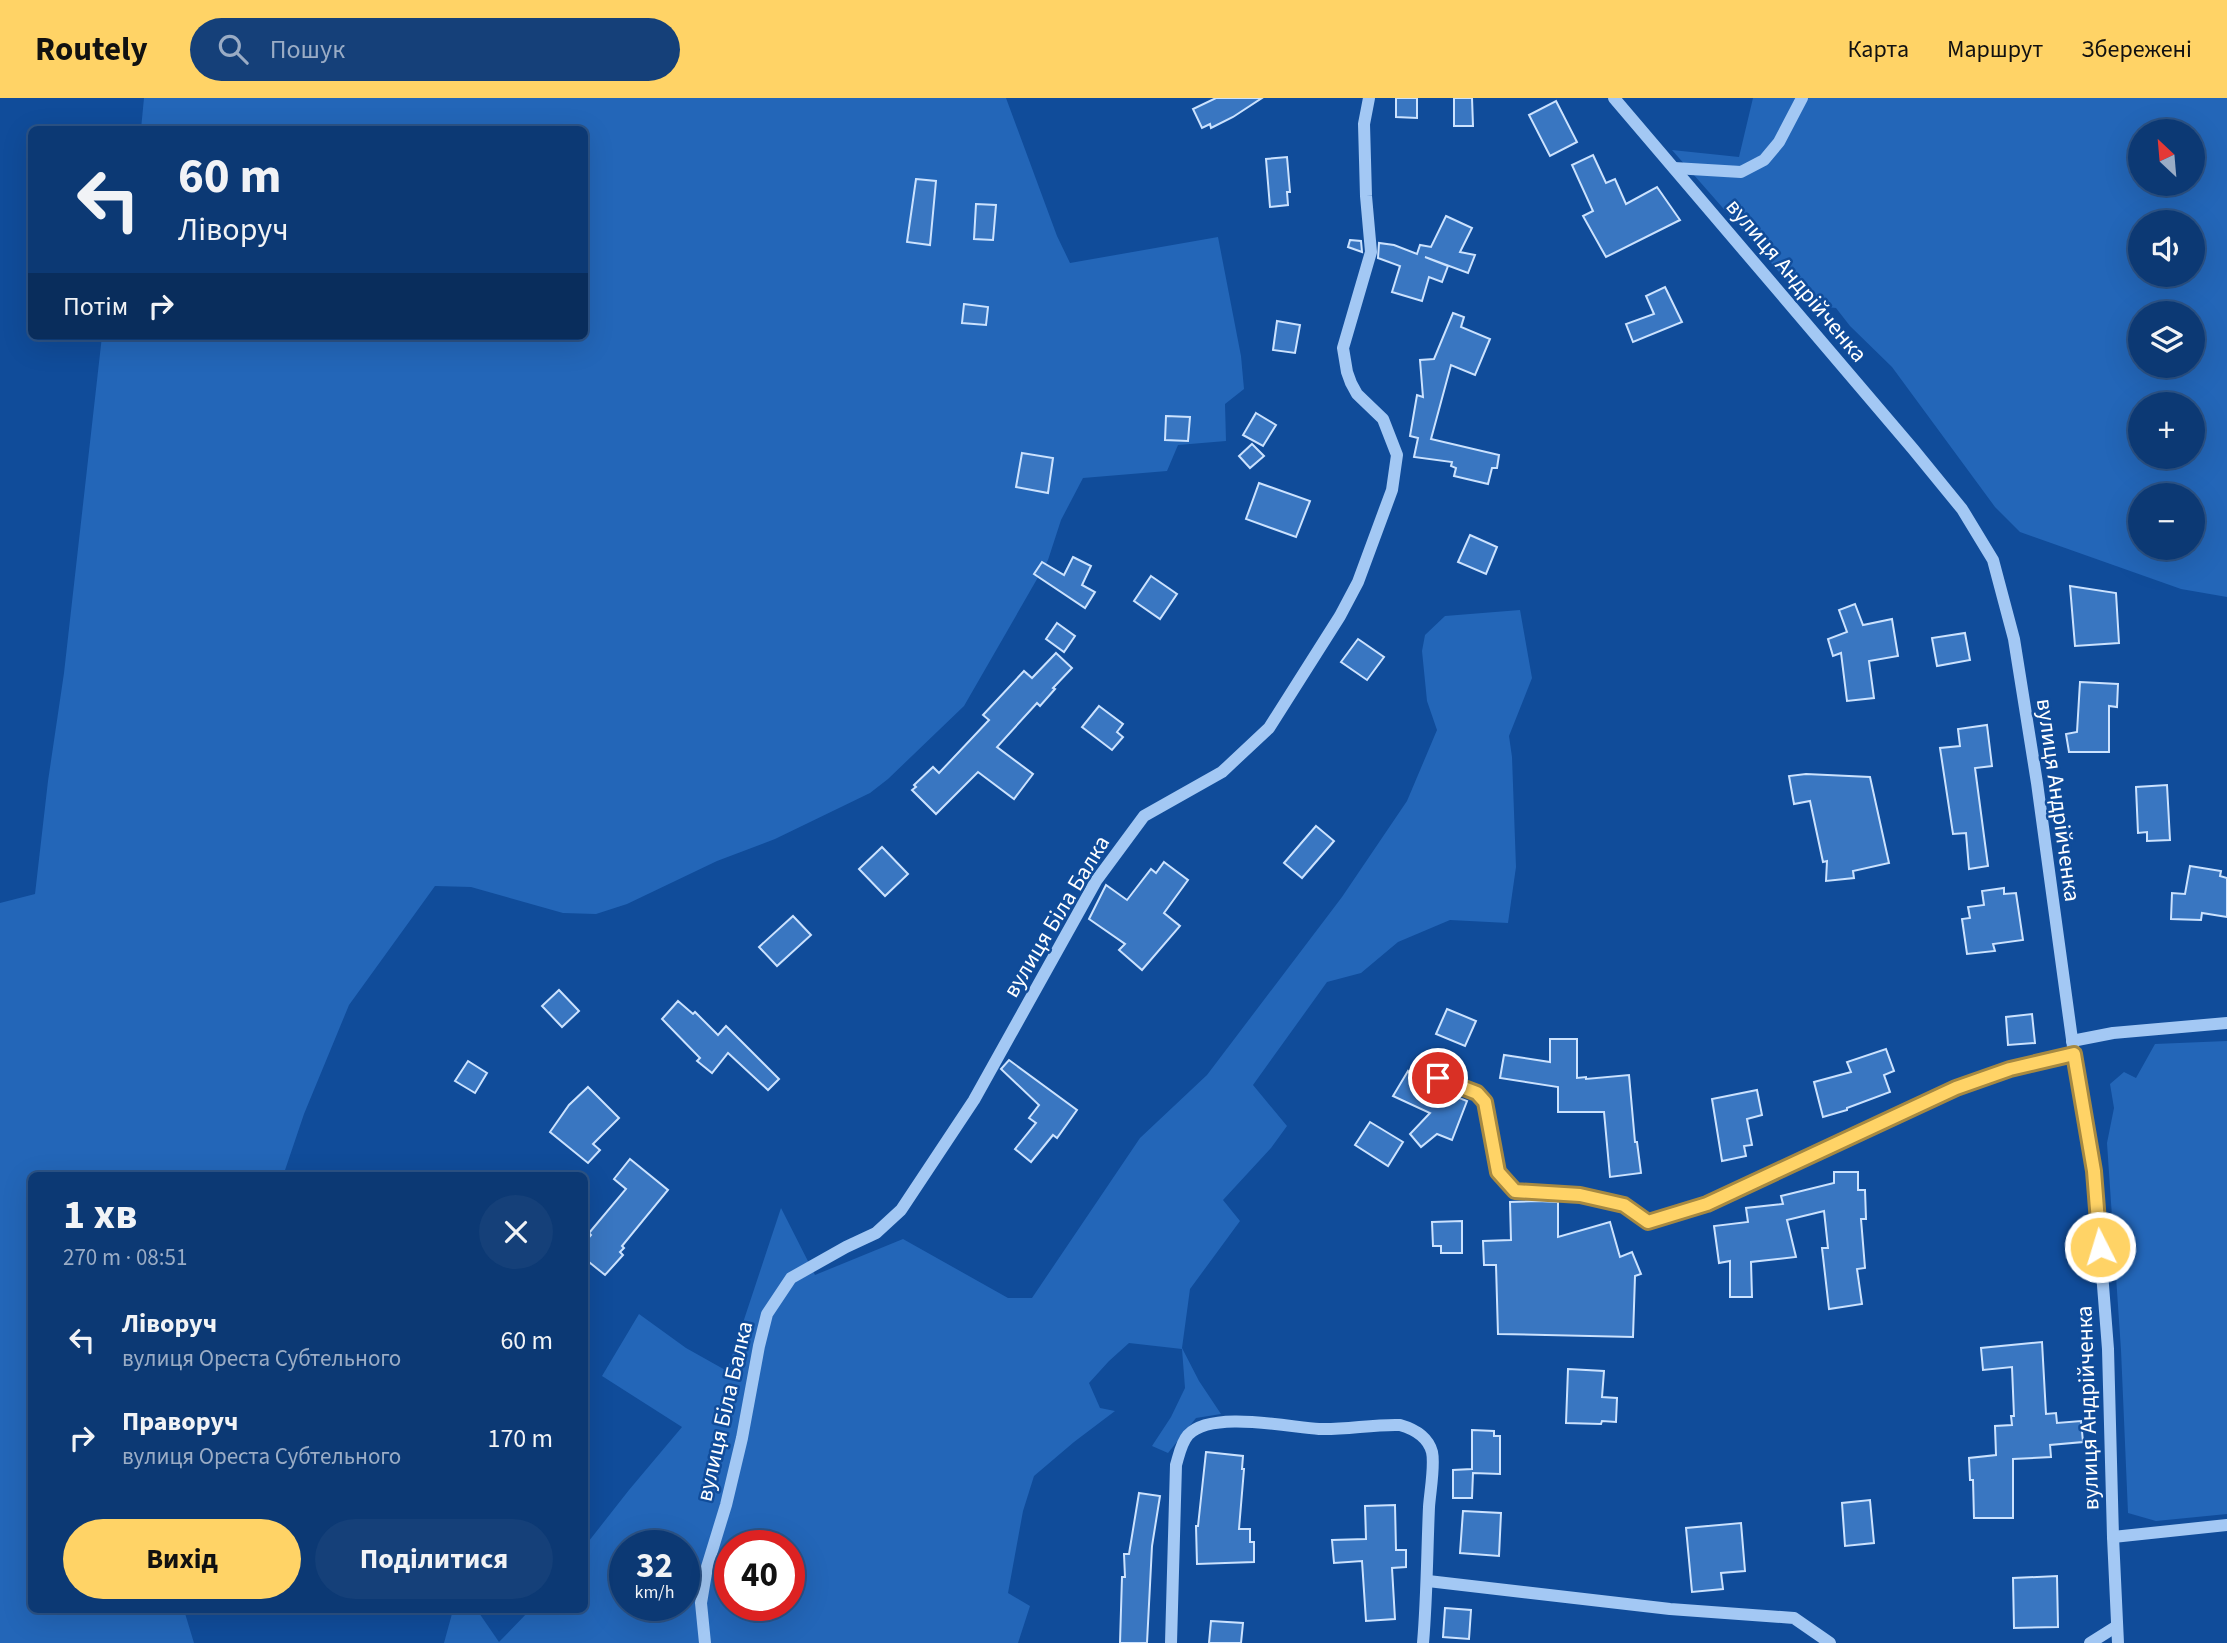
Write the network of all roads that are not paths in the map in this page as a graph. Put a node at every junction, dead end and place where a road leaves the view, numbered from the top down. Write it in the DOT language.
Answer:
graph roads {
  1 [pos="1368,98"];
  2 [pos="1614,98"];
  3 [pos="1802,98"];
  4 [pos="1674,168"];
  5 [pos="2226,1019"];
  6 [pos="2073,1048"];
  7 [pos="1419,1071"];
  8 [pos="2227,1525"];
  9 [pos="2113,1537"];
  10 [pos="1428,1581"];
  11 [pos="2117,1626"];
  12 [pos="705,1643"];
  13 [pos="1171,1643"];
  14 [pos="1423,1643"];
  15 [pos="1830,1643"];
  16 [pos="2090,1643"];
  17 [pos="2118,1643"];
  1 -- 12 [label="street, вулиця Біла Балка"];
  2 -- 4 [label="street, вулиця Андрійченка"];
  3 -- 4 [label="street"];
  4 -- 6 [label="street, вулиця Андрійченка"];
  5 -- 6 [label="street"];
  6 -- 7 [label="street"];
  6 -- 9 [label="street, вулиця Андрійченка"];
  8 -- 9 [label="street"];
  9 -- 11 [label="street, вулиця Андрійченка"];
  10 -- 13 [label="street"];
  10 -- 14 [label="street"];
  10 -- 15 [label="street"];
  11 -- 16 [label="street"];
  11 -- 17 [label="street, вулиця Андрійченка"];
}
